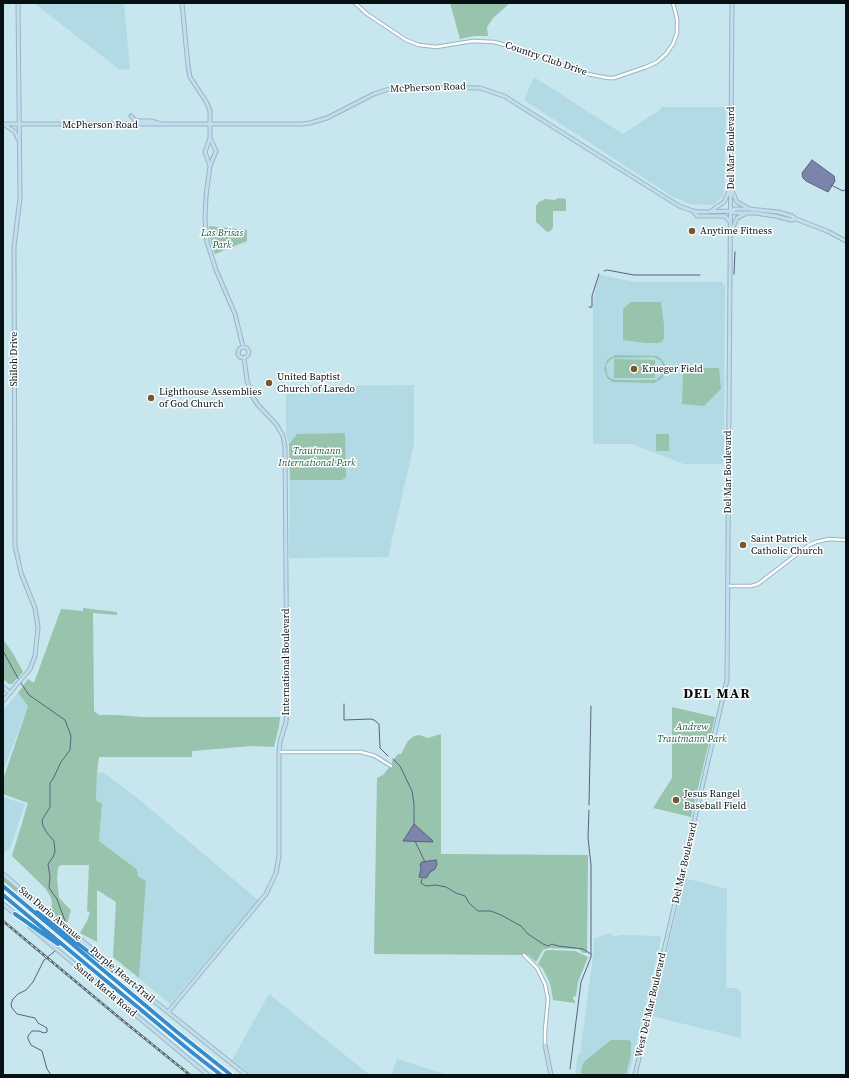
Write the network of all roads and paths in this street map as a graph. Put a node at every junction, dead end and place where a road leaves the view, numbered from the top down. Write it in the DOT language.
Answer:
graph roads {
  1 [pos="18,3"];
  2 [pos="182,3"];
  3 [pos="355,3"];
  4 [pos="673,3"];
  5 [pos="732,3"];
  6 [pos="131,116"];
  7 [pos="4,124"];
  8 [pos="19,124"];
  9 [pos="162,125"];
  10 [pos="211,125"];
  11 [pos="210,138"];
  12 [pos="19,141"];
  13 [pos="210,166"];
  14 [pos="731,187"];
  15 [pos="749,209"];
  16 [pos="730,210"];
  17 [pos="693,211"];
  18 [pos="710,212"];
  19 [pos="748,213"];
  20 [pos="796,218"];
  21 [pos="730,222"];
  22 [pos="730,234"];
  23 [pos="846,241"];
  24 [pos="243,347"];
  25 [pos="244,358"];
  26 [pos="846,540"];
  27 [pos="729,586"];
  28 [pos="3,686"];
  29 [pos="10,693"];
  30 [pos="3,701"];
  31 [pos="279,752"];
  32 [pos="391,766"];
  33 [pos="3,874"];
  34 [pos="3,886"];
  35 [pos="3,895"];
  36 [pos="3,904"];
  37 [pos="27,906"];
  38 [pos="15,914"];
  39 [pos="668,935"];
  40 [pos="524,955"];
  41 [pos="81,960"];
  42 [pos="149,996"];
  43 [pos="168,1012"];
  44 [pos="545,1045"];
  45 [pos="208,1075"];
  46 [pos="220,1075"];
  47 [pos="231,1075"];
  48 [pos="246,1075"];
  49 [pos="551,1075"];
  50 [pos="635,1075"];
  1 -- 8 [label="main road, Shiloh Drive"];
  2 -- 10 [label="main road, International Boulevard"];
  3 -- 4 [label="street, Country Club Drive"];
  5 -- 14 [label="main road, Del Mar Boulevard"];
  6 -- 9 [label="main road"];
  7 -- 8 [label="main road, McPherson Road"];
  7 -- 12 [label="main road"];
  8 -- 9 [label="main road, McPherson Road"];
  8 -- 12 [label="main road, Shiloh Drive"];
  9 -- 10 [label="main road, McPherson Road"];
  10 -- 11 [label="main road, International Boulevard"];
  10 -- 17 [label="main road, McPherson Road"];
  11 -- 13 [label="main road, International Boulevard"];
  11 -- 13 [label="main road, International Boulevard"];
  12 -- 29 [label="main road, Shiloh Drive"];
  13 -- 24 [label="main road, International Boulevard"];
  14 -- 15 [label="main road"];
  14 -- 16 [label="main road, Del Mar Boulevard"];
  14 -- 18 [label="main road"];
  15 -- 16 [label="main road, McPherson Road"];
  15 -- 20 [label="main road, McPherson Road"];
  16 -- 18 [label="main road, McPherson Road"];
  16 -- 19 [label="main road, McPherson Road"];
  16 -- 21 [label="main road, Del Mar Boulevard"];
  17 -- 18 [label="main road, McPherson Road"];
  17 -- 21 [label="main road"];
  19 -- 20 [label="main road, McPherson Road"];
  19 -- 22 [label="main road"];
  20 -- 23 [label="main road, McPherson Road"];
  21 -- 22 [label="main road, Del Mar Boulevard"];
  22 -- 27 [label="main road, Del Mar Boulevard"];
  24 -- 25 [label="main road, International Boulevard"];
  24 -- 25 [label="main road, International Boulevard"];
  25 -- 31 [label="main road, International Boulevard"];
  26 -- 27 [label="street"];
  27 -- 39 [label="main road, Del Mar Boulevard"];
  28 -- 29 [label="main road"];
  29 -- 30 [label="main road, Shiloh Drive"];
  31 -- 32 [label="street"];
  31 -- 43 [label="main road, International Boulevard"];
  33 -- 42 [label="main road, San Dario Avenue"];
  34 -- 37 [label="highway, Purple Heart Trail"];
  35 -- 41 [label="highway, Purple Heart Trail"];
  36 -- 38 [label="main road, Santa Maria Road"];
  37 -- 42 [label="highway"];
  37 -- 47 [label="highway, Purple Heart Trail"];
  38 -- 41 [label="highway"];
  38 -- 45 [label="main road, Santa Maria Road"];
  39 -- 50 [label="main road, West Del Mar Boulevard"];
  40 -- 44 [label="street"];
  41 -- 46 [label="highway, Purple Heart Trail"];
  42 -- 43 [label="main road, San Dario Avenue"];
  43 -- 48 [label="main road, San Dario Avenue"];
  44 -- 49 [label="main road"];
}
